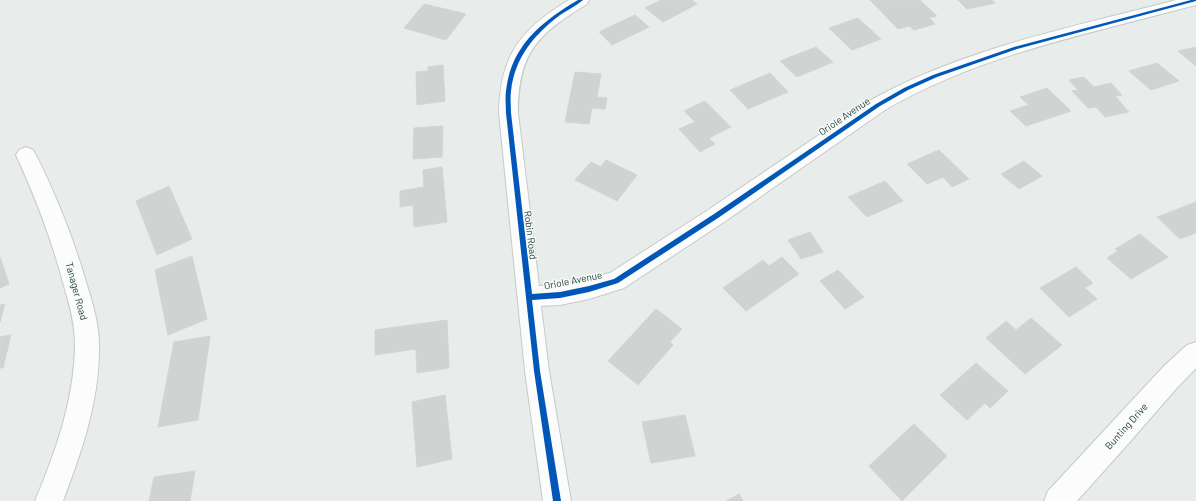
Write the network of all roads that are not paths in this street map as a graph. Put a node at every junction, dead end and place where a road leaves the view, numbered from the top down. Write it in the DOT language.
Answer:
graph roads {
  1 [pos="581,0"];
  2 [pos="1196,0"];
  3 [pos="26,155"];
  4 [pos="529,297"];
  5 [pos="1196,353"];
  6 [pos="49,501"];
  7 [pos="557,501"];
  8 [pos="1058,501"];
  1 -- 4 [label="street, Robin Road"];
  2 -- 4 [label="street, Oriole Avenue"];
  3 -- 6 [label="street, Tanager Road"];
  4 -- 7 [label="street, Robin Road"];
  5 -- 8 [label="street, Bunting Drive"];
}
